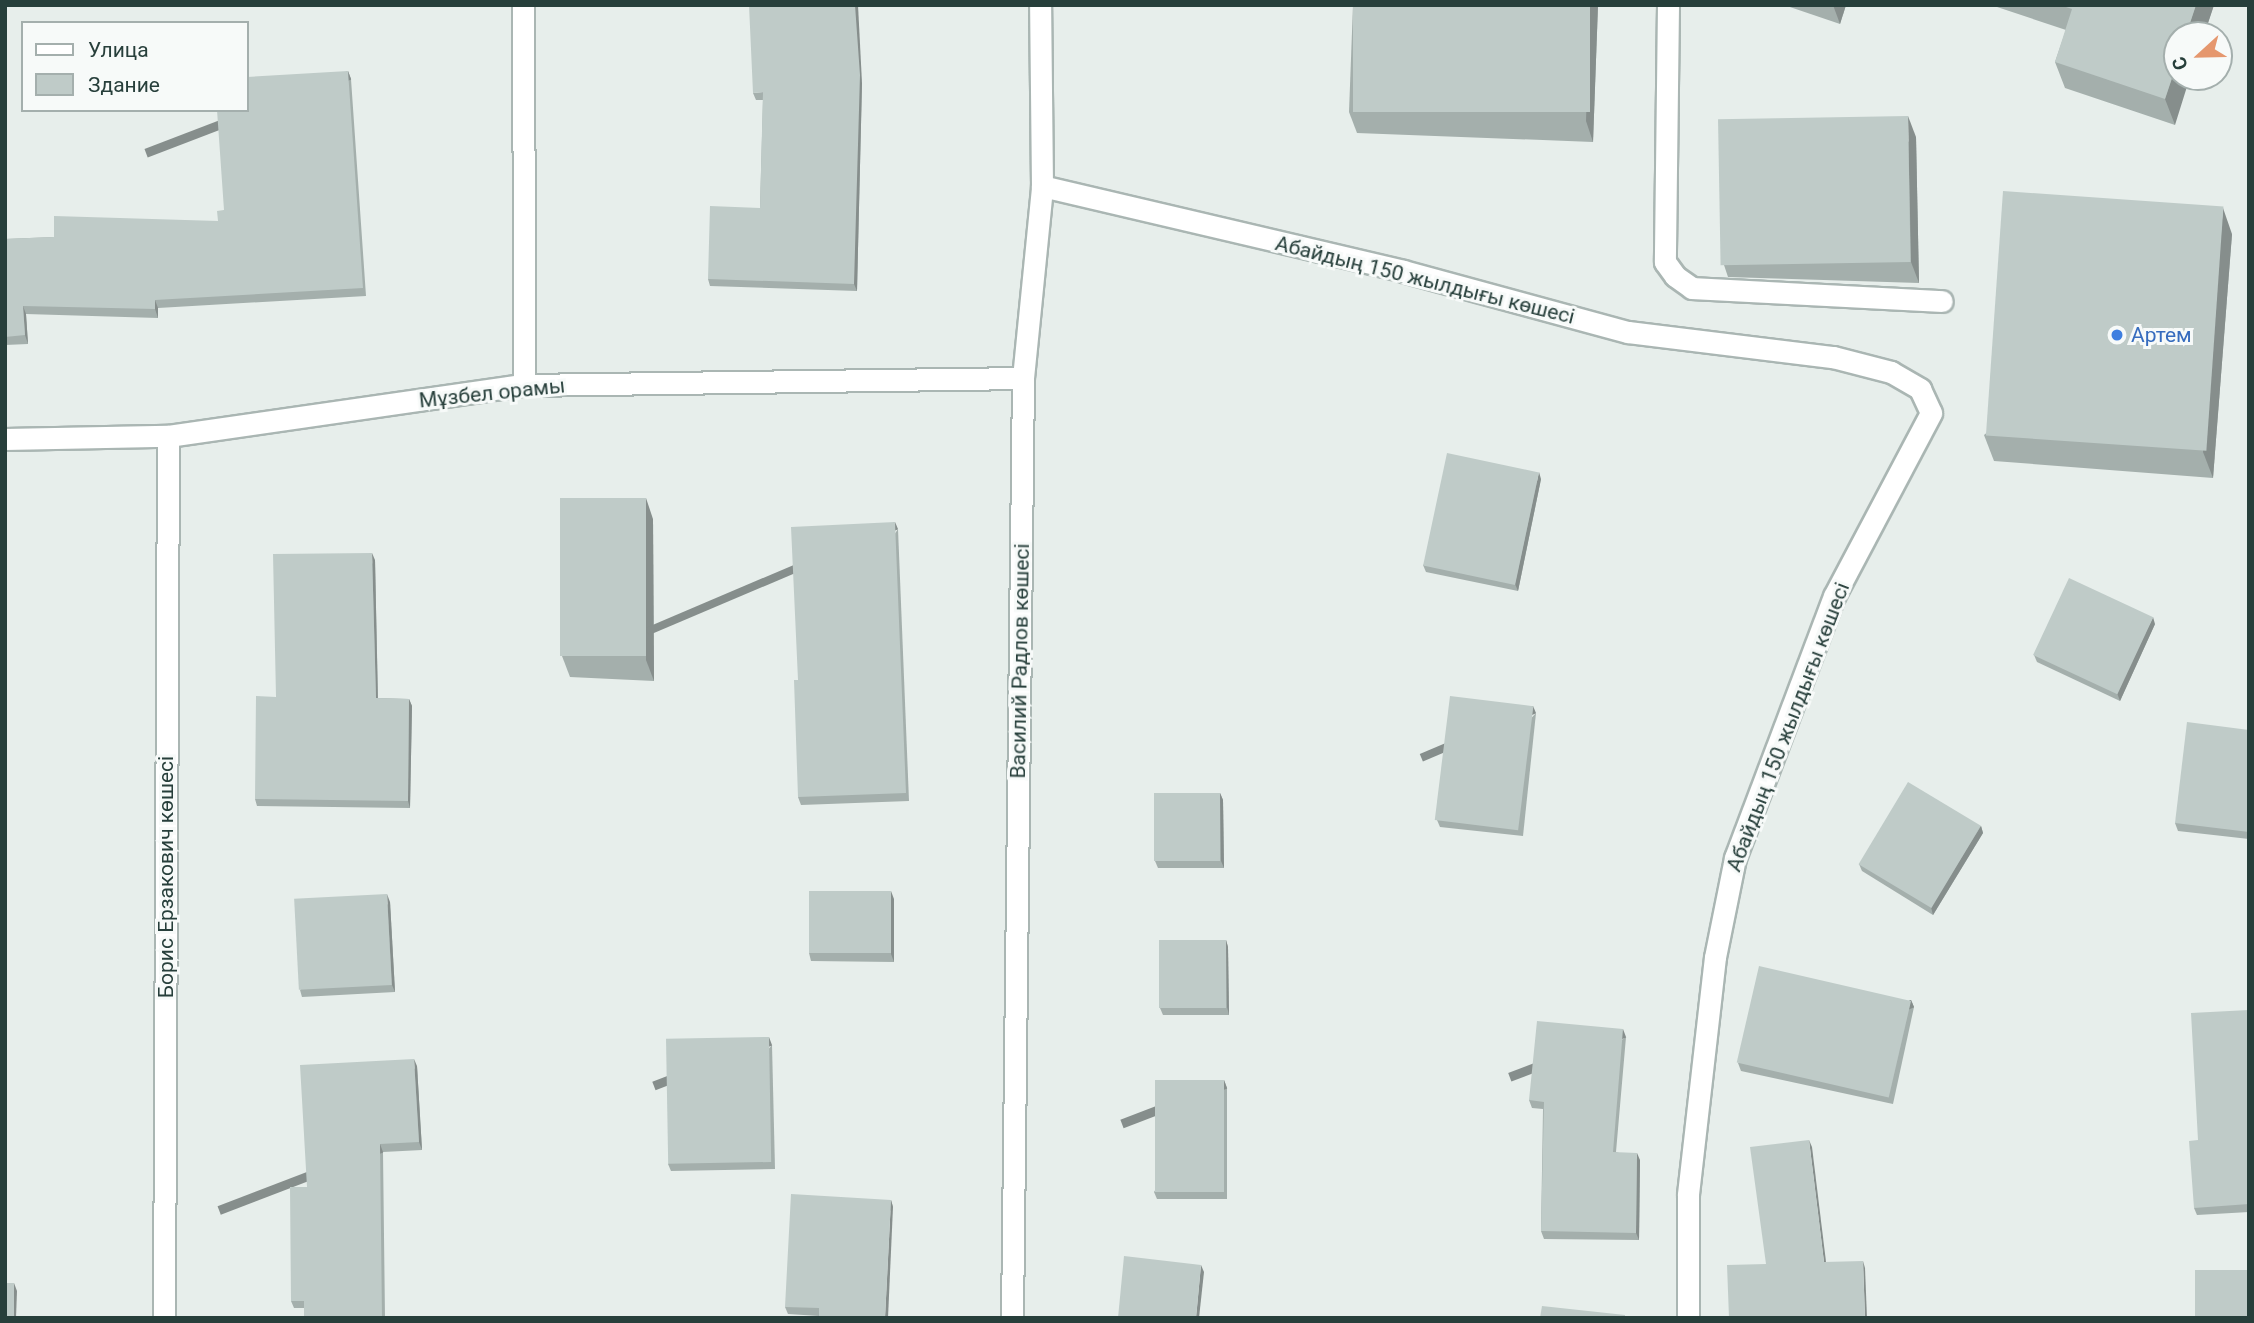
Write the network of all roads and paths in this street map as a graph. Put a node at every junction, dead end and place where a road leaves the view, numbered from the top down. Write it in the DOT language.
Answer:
graph roads {
  1 [pos="523,5"];
  2 [pos="1040,5"];
  3 [pos="1668,5"];
  4 [pos="1042,186"];
  5 [pos="1942,301"];
  6 [pos="1023,378"];
  7 [pos="524,386"];
  8 [pos="168,436"];
  9 [pos="5,439"];
  10 [pos="164,1318"];
  11 [pos="1013,1318"];
  12 [pos="1688,1318"];
  1 -- 7 [label="street"];
  2 -- 4 [label="street, Василий Радлов көшесі"];
  3 -- 5 [label="street"];
  4 -- 6 [label="street, Василий Радлов көшесі"];
  4 -- 12 [label="street, Абайдың 150 жылдығы көшесі"];
  6 -- 7 [label="street, Мұзбел орамы"];
  6 -- 11 [label="street, Василий Радлов көшесі"];
  7 -- 8 [label="street, Мұзбел орамы"];
  8 -- 9 [label="street, Мұзбел орамы"];
  8 -- 10 [label="street, Борис Ерзакович көшесі"];
}
